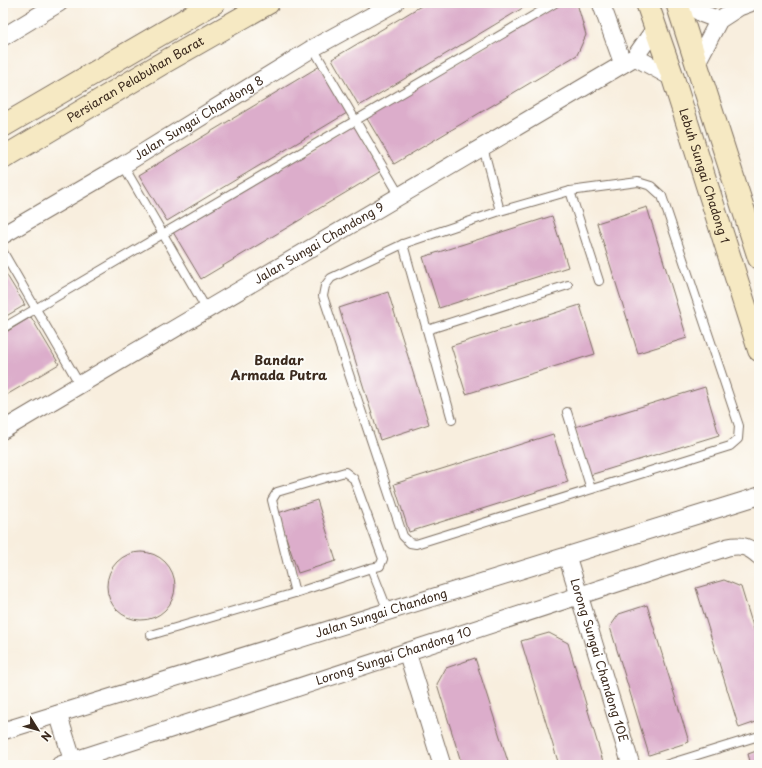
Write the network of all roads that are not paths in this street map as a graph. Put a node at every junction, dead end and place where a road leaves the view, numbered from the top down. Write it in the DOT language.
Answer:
graph roads {
  1 [pos="59,3"];
  2 [pos="214,3"];
  3 [pos="268,3"];
  4 [pos="395,3"];
  5 [pos="555,3"];
  6 [pos="601,3"];
  7 [pos="647,3"];
  8 [pos="677,3"];
  9 [pos="686,3"];
  10 [pos="742,4"];
  11 [pos="719,20"];
  12 [pos="656,28"];
  13 [pos="3,37"];
  14 [pos="150,40"];
  15 [pos="314,48"];
  16 [pos="629,61"];
  17 [pos="161,64"];
  18 [pos="696,64"];
  19 [pos="673,78"];
  20 [pos="356,120"];
  21 [pos="3,126"];
  22 [pos="483,147"];
  23 [pos="3,158"];
  24 [pos="123,165"];
  25 [pos="570,191"];
  26 [pos="400,196"];
  27 [pos="500,211"];
  28 [pos="163,234"];
  29 [pos="3,235"];
  30 [pos="403,244"];
  31 [pos="3,252"];
  32 [pos="759,258"];
  33 [pos="599,281"];
  34 [pos="568,285"];
  35 [pos="36,309"];
  36 [pos="207,310"];
  37 [pos="3,328"];
  38 [pos="427,330"];
  39 [pos="759,350"];
  40 [pos="80,384"];
  41 [pos="567,412"];
  42 [pos="452,420"];
  43 [pos="3,430"];
  44 [pos="591,489"];
  45 [pos="759,496"];
  46 [pos="567,556"];
  47 [pos="759,556"];
  48 [pos="371,568"];
  49 [pos="295,593"];
  50 [pos="580,595"];
  51 [pos="388,612"];
  52 [pos="151,635"];
  53 [pos="407,652"];
  54 [pos="58,714"];
  55 [pos="3,731"];
  56 [pos="759,736"];
  57 [pos="69,764"];
  58 [pos="442,765"];
  59 [pos="631,765"];
  60 [pos="665,765"];
  1 -- 13 [label="street"];
  2 -- 14 [label="street"];
  3 -- 17 [label="street, Persiaran Pelabuhan Barat"];
  4 -- 15 [label="street, Jalan Sungai Chandong 8"];
  5 -- 20 [label="lane"];
  6 -- 16 [label="street"];
  7 -- 12 [label="street, Lebuh Sungai Chadong 1"];
  8 -- 18 [label="street"];
  9 -- 11 [label="street"];
  10 -- 11 [label="street"];
  11 -- 18 [label="street"];
  12 -- 16 [label="street, Jalan Sungai Chandong 9"];
  12 -- 19 [label="street, Lebuh Sungai Chadong 1"];
  14 -- 17 [label="street"];
  14 -- 21 [label="street"];
  15 -- 20 [label="lane"];
  15 -- 24 [label="street, Jalan Sungai Chandong 8"];
  16 -- 19 [label="street"];
  16 -- 22 [label="street, Jalan Sungai Chandong 9"];
  17 -- 23 [label="street, Persiaran Pelabuhan Barat"];
  18 -- 32 [label="street"];
  19 -- 39 [label="street, Lebuh Sungai Chadong 1"];
  20 -- 26 [label="lane"];
  20 -- 28 [label="lane"];
  22 -- 26 [label="street, Jalan Sungai Chandong 9"];
  22 -- 27 [label="lane"];
  24 -- 28 [label="lane"];
  24 -- 29 [label="street, Jalan Sungai Chandong 8"];
  25 -- 27 [label="lane"];
  25 -- 33 [label="lane"];
  25 -- 44 [label="lane"];
  26 -- 36 [label="street, Jalan Sungai Chandong 9"];
  27 -- 30 [label="lane"];
  28 -- 35 [label="lane"];
  28 -- 36 [label="lane"];
  30 -- 38 [label="lane"];
  30 -- 44 [label="lane"];
  31 -- 35 [label="lane"];
  34 -- 38 [label="lane"];
  35 -- 37 [label="lane"];
  35 -- 40 [label="lane"];
  36 -- 40 [label="street, Jalan Sungai Chandong 9"];
  38 -- 42 [label="lane"];
  40 -- 43 [label="street, Jalan Sungai Chandong 9"];
  41 -- 44 [label="lane"];
  45 -- 46 [label="street, Jalan Sungai Chandong"];
  46 -- 50 [label="street, Lorong Sungai Chandong 10E"];
  46 -- 51 [label="street, Jalan Sungai Chandong"];
  47 -- 50 [label="street, Lorong Sungai Chandong 10"];
  48 -- 49 [label="lane"];
  48 -- 49 [label="lane"];
  48 -- 51 [label="lane"];
  49 -- 52 [label="lane"];
  50 -- 53 [label="street, Lorong Sungai Chandong 10"];
  50 -- 59 [label="street, Lorong Sungai Chandong 10E"];
  51 -- 54 [label="street, Jalan Sungai Chandong"];
  53 -- 57 [label="street, Lorong Sungai Chandong 10"];
  53 -- 58 [label="street"];
  54 -- 55 [label="street, Jalan Sungai Chandong"];
  54 -- 57 [label="street"];
  56 -- 60 [label="lane"];
}
